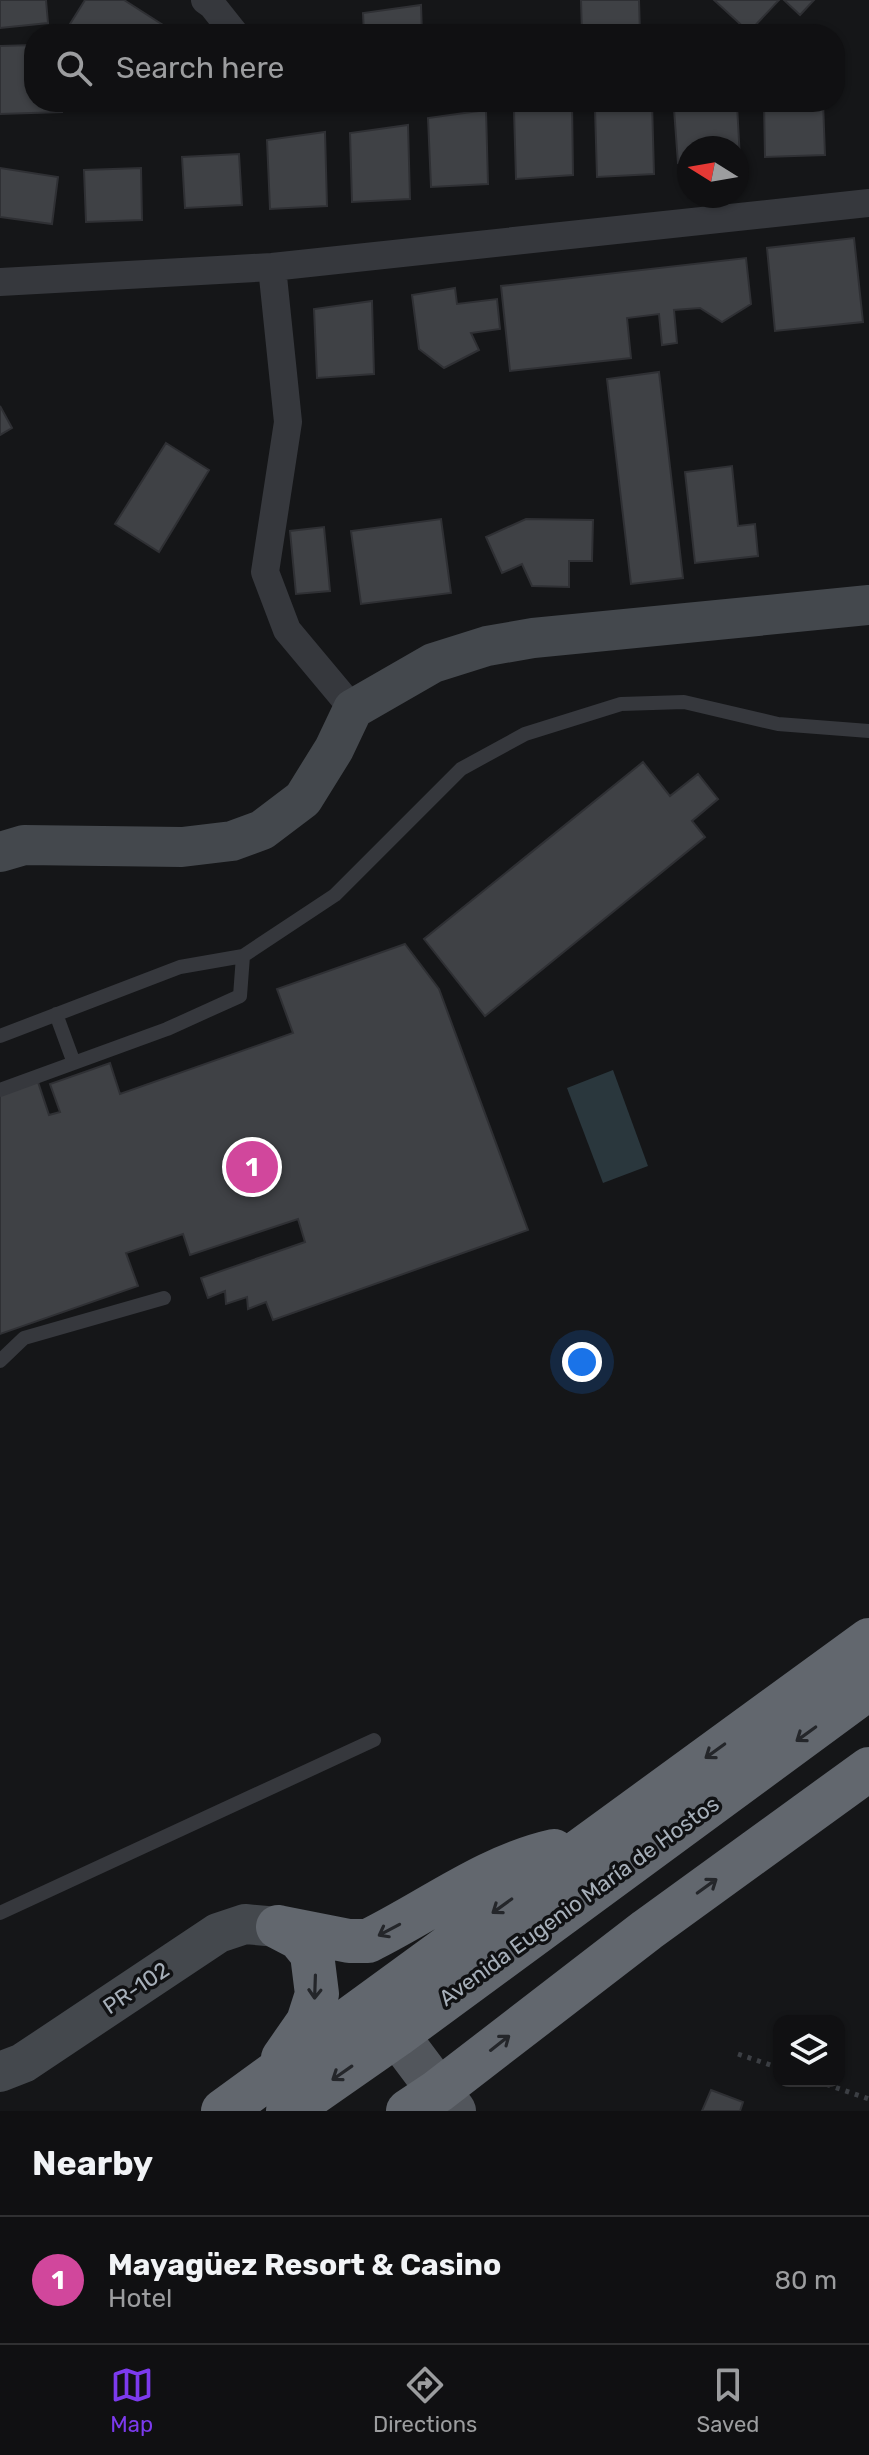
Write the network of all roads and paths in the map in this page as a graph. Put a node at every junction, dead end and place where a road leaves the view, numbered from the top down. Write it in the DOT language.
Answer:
graph roads {
  1 [pos="205,0"];
  2 [pos="227,24"];
  3 [pos="869,203"];
  4 [pos="272,267"];
  5 [pos="0,282"];
  6 [pos="869,605"];
  7 [pos="353,709"];
  8 [pos="869,731"];
  9 [pos="0,852"];
  10 [pos="243,956"];
  11 [pos="56,1014"];
  12 [pos="0,1036"];
  13 [pos="74,1063"];
  14 [pos="0,1090"];
  15 [pos="164,1298"];
  16 [pos="0,1361"];
  17 [pos="869,1640"];
  18 [pos="869,1688"];
  19 [pos="374,1740"];
  20 [pos="869,1769"];
  21 [pos="588,1843"];
  22 [pos="0,1913"];
  23 [pos="278,1927"];
  24 [pos="397,2035"];
  25 [pos="738,2054"];
  26 [pos="773,2066"];
  27 [pos="0,2072"];
  28 [pos="834,2087"];
  29 [pos="280,2093"];
  30 [pos="869,2099"];
  31 [pos="433,2104"];
  32 [pos="223,2111"];
  1 -- 2 [label="street"];
  3 -- 4 [label="street"];
  4 -- 5 [label="street"];
  4 -- 7 [label="street"];
  6 -- 7 [label="street"];
  7 -- 9 [label="street"];
  8 -- 10 [label="lane"];
  10 -- 11 [label="lane"];
  10 -- 13 [label="lane"];
  11 -- 12 [label="lane"];
  11 -- 13 [label="lane"];
  13 -- 14 [label="lane"];
  15 -- 16 [label="lane"];
  17 -- 21 [label="highway, one-way"];
  18 -- 24 [label="highway, Avenida Eugenio María de Hostos, one-way"];
  19 -- 22 [label="lane"];
  31 -- 20 [label="highway, one-way"];
  21 -- 23 [label="highway, one-way"];
  21 -- 29 [label="highway, one-way"];
  23 -- 27 [label="street, PR-102 / PR-102"];
  23 -- 29 [label="highway, one-way"];
  24 -- 29 [label="highway, Avenida Eugenio María de Hostos, one-way"];
  24 -- 31 [label="main road"];
  25 -- 26 [label="path"];
  28 -- 30 [label="path"];
  29 -- 32 [label="highway"];
}
